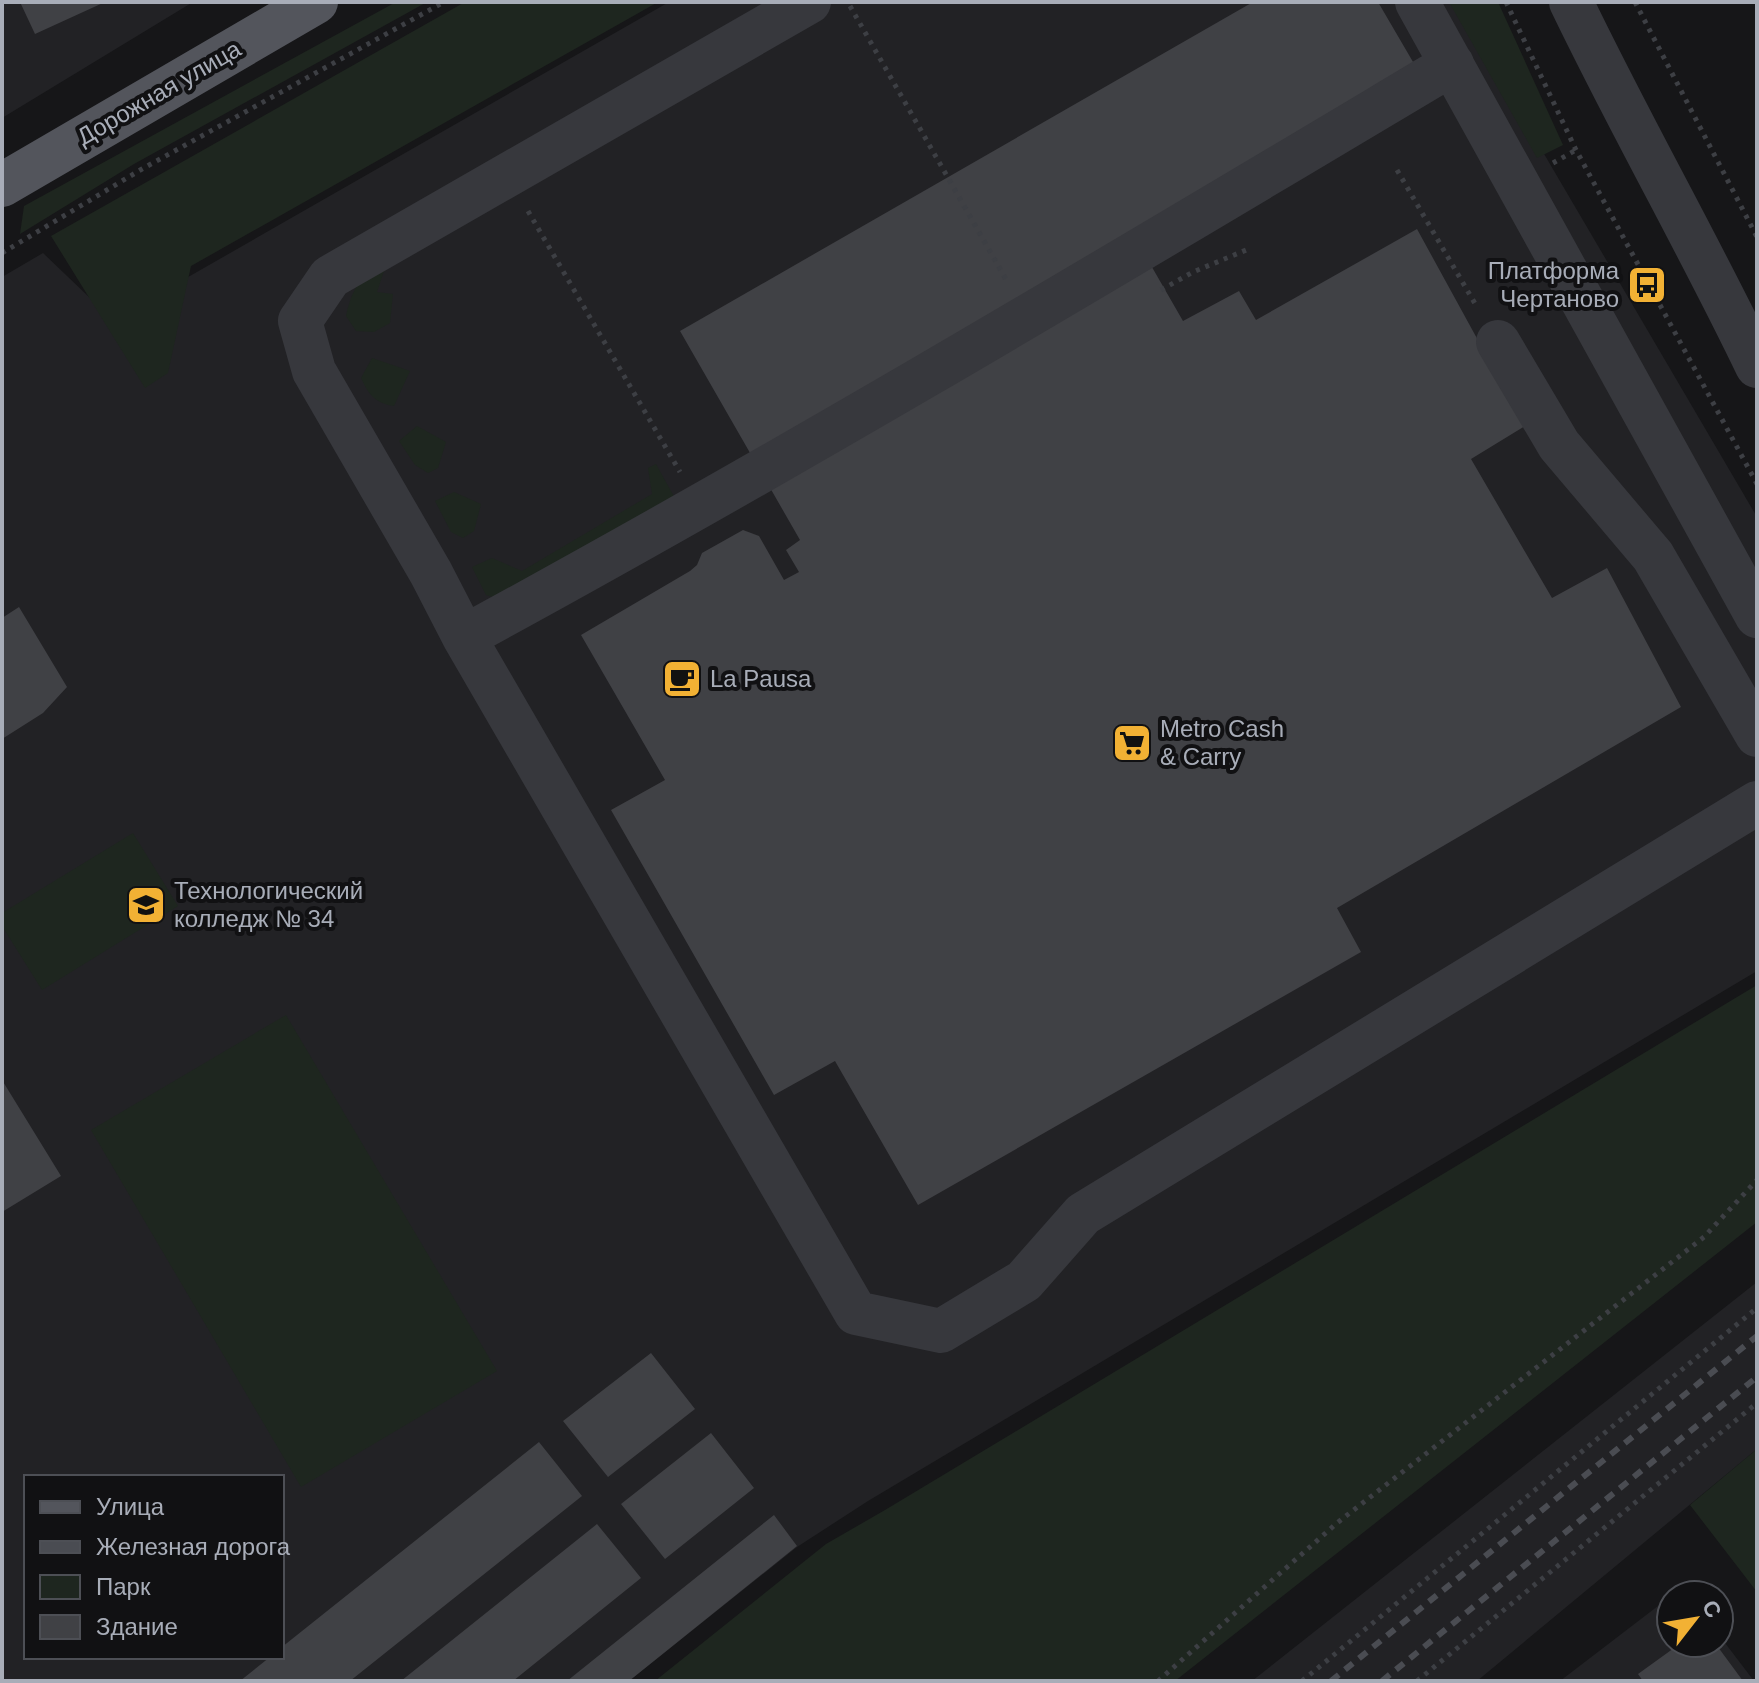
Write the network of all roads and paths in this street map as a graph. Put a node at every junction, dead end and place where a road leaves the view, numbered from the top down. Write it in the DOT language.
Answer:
graph roads {
  1 [pos="316,2"];
  2 [pos="444,2"];
  3 [pos="809,2"];
  4 [pos="848,2"];
  5 [pos="1417,2"];
  6 [pos="1506,2"];
  7 [pos="1571,2"];
  8 [pos="1635,2"];
  9 [pos="1452,64"];
  10 [pos="1397,170"];
  11 [pos="507,176"];
  12 [pos="2,185"];
  13 [pos="1757,237"];
  14 [pos="2,253"];
  15 [pos="1027,317"];
  16 [pos="1498,342"];
  17 [pos="1757,366"];
  18 [pos="1757,484"];
  19 [pos="700,507"];
  20 [pos="1757,616"];
  21 [pos="464,637"];
  22 [pos="1757,735"];
  23 [pos="1757,803"];
  24 [pos="1757,1180"];
  25 [pos="1757,1308"];
  26 [pos="1757,1403"];
  27 [pos="1158,1681"];
  28 [pos="1302,1681"];
  29 [pos="1417,1681"];
  1 -- 12 [label="main road, Дорожная улица"];
  2 -- 14 [label="path"];
  3 -- 11 [label="street"];
  4 -- 15 [label="path"];
  5 -- 9 [label="street"];
  6 -- 18 [label="path"];
  7 -- 17 [label="street"];
  8 -- 13 [label="path"];
  9 -- 15 [label="street"];
  9 -- 20 [label="street"];
  10 -- 16 [label="path"];
  11 -- 19 [label="path"];
  11 -- 21 [label="street"];
  15 -- 19 [label="street"];
  16 -- 22 [label="street"];
  19 -- 21 [label="street"];
  21 -- 23 [label="street"];
  24 -- 27 [label="path"];
  25 -- 28 [label="path"];
  26 -- 29 [label="path"];
}
